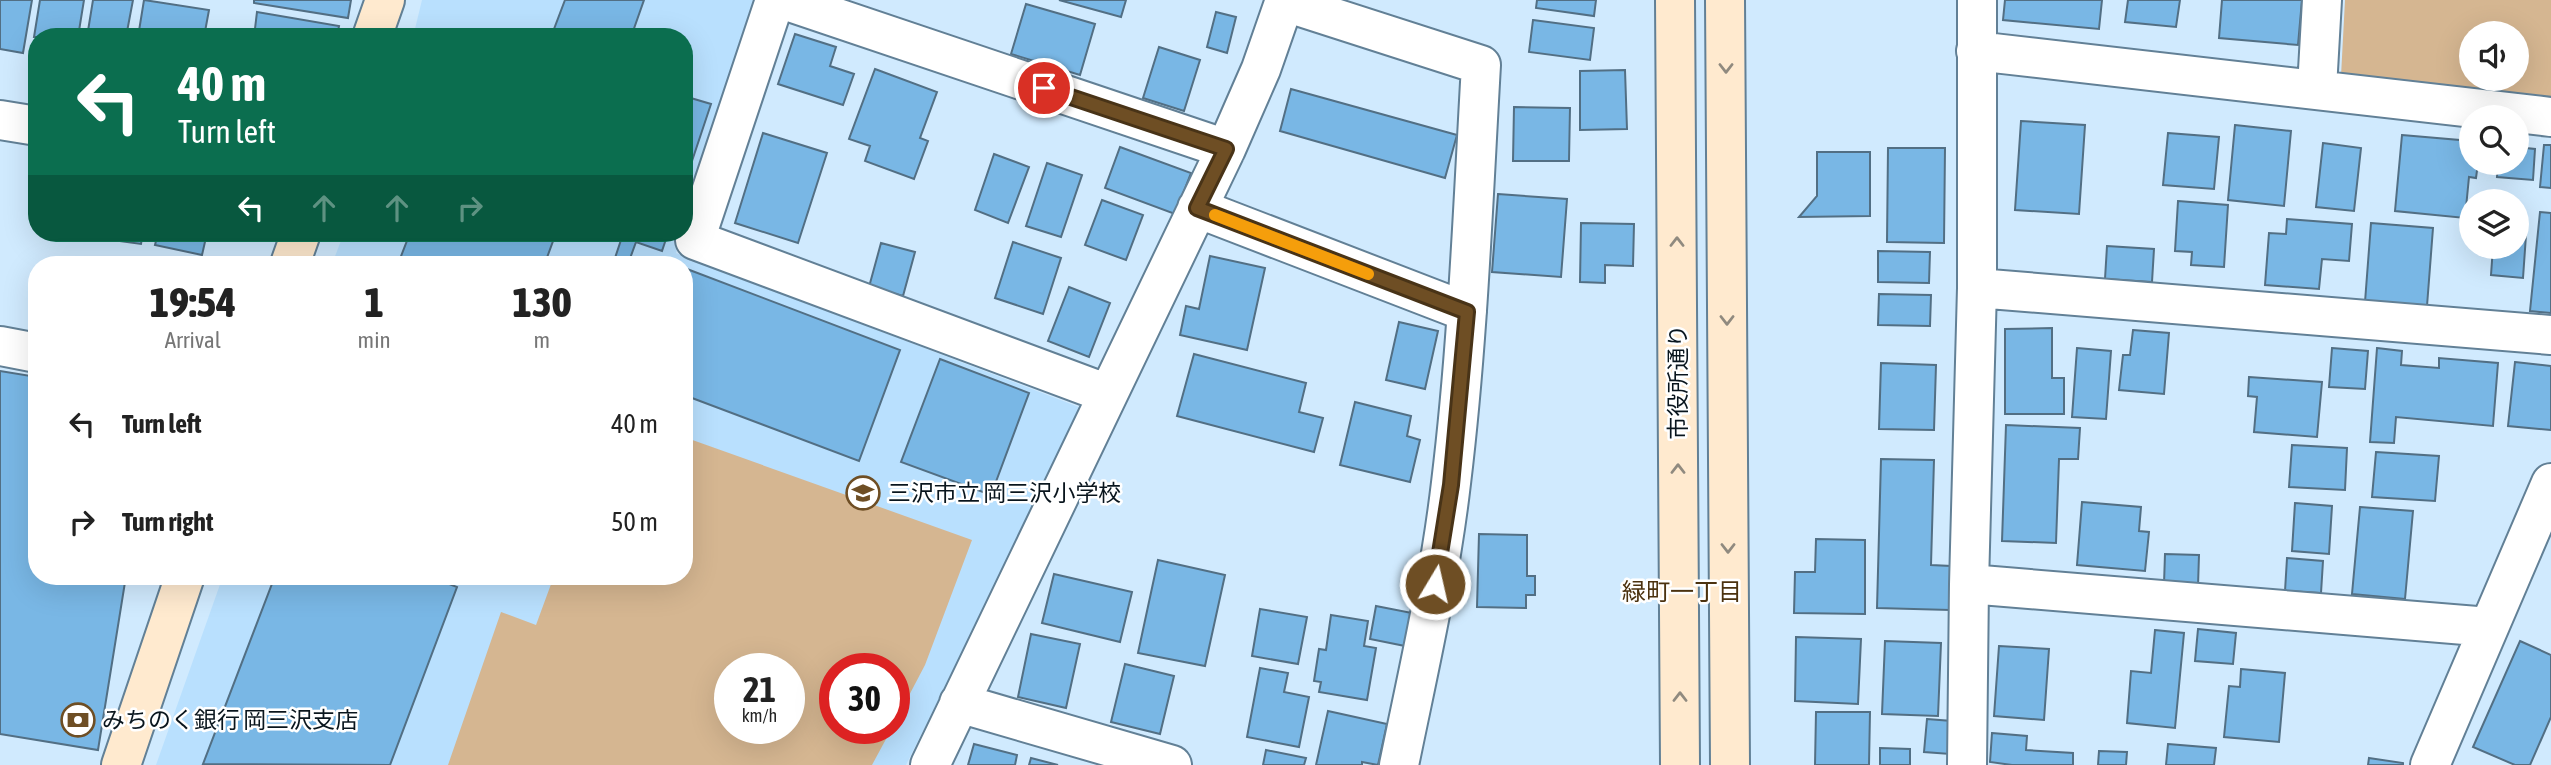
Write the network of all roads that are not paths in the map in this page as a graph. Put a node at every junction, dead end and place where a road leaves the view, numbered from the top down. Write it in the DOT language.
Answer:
graph roads {
  1 [pos="385,0"];
  2 [pos="775,0"];
  3 [pos="784,0"];
  4 [pos="1675,0"];
  5 [pos="1725,0"];
  6 [pos="1976,0"];
  7 [pos="2322,0"];
  8 [pos="1285,1"];
  9 [pos="375,28"];
  10 [pos="1976,51"];
  11 [pos="2317,88"];
  12 [pos="2551,117"];
  13 [pos="0,120"];
  14 [pos="28,125"];
  15 [pos="1226,149"];
  16 [pos="1197,208"];
  17 [pos="1977,288"];
  18 [pos="1467,312"];
  19 [pos="2551,335"];
  20 [pos="0,346"];
  21 [pos="28,351"];
  22 [pos="1108,394"];
  23 [pos="2551,484"];
  24 [pos="1969,584"];
  25 [pos="182,585"];
  26 [pos="2489,626"];
  27 [pos="959,703"];
  28 [pos="121,765"];
  29 [pos="930,765"];
  30 [pos="1172,765"];
  31 [pos="1399,765"];
  32 [pos="1680,765"];
  33 [pos="1730,765"];
  34 [pos="1967,765"];
  35 [pos="2430,765"];
  1 -- 9 [label="street"];
  2 -- 22 [label="street"];
  3 -- 15 [label="street"];
  32 -- 4 [label="street, 市役所通り, one-way"];
  5 -- 33 [label="street, one-way"];
  6 -- 10 [label="street"];
  7 -- 11 [label="street"];
  8 -- 15 [label="street"];
  8 -- 18 [label="street"];
  10 -- 11 [label="street"];
  10 -- 17 [label="street"];
  11 -- 12 [label="street"];
  13 -- 14 [label="street"];
  15 -- 16 [label="street"];
  16 -- 18 [label="street"];
  16 -- 22 [label="street"];
  17 -- 19 [label="street"];
  17 -- 24 [label="street"];
  18 -- 31 [label="street"];
  20 -- 21 [label="street"];
  22 -- 27 [label="street"];
  23 -- 26 [label="street"];
  24 -- 26 [label="street"];
  24 -- 34 [label="street"];
  25 -- 28 [label="street"];
  26 -- 35 [label="street"];
  27 -- 29 [label="street"];
  27 -- 30 [label="street"];
}
